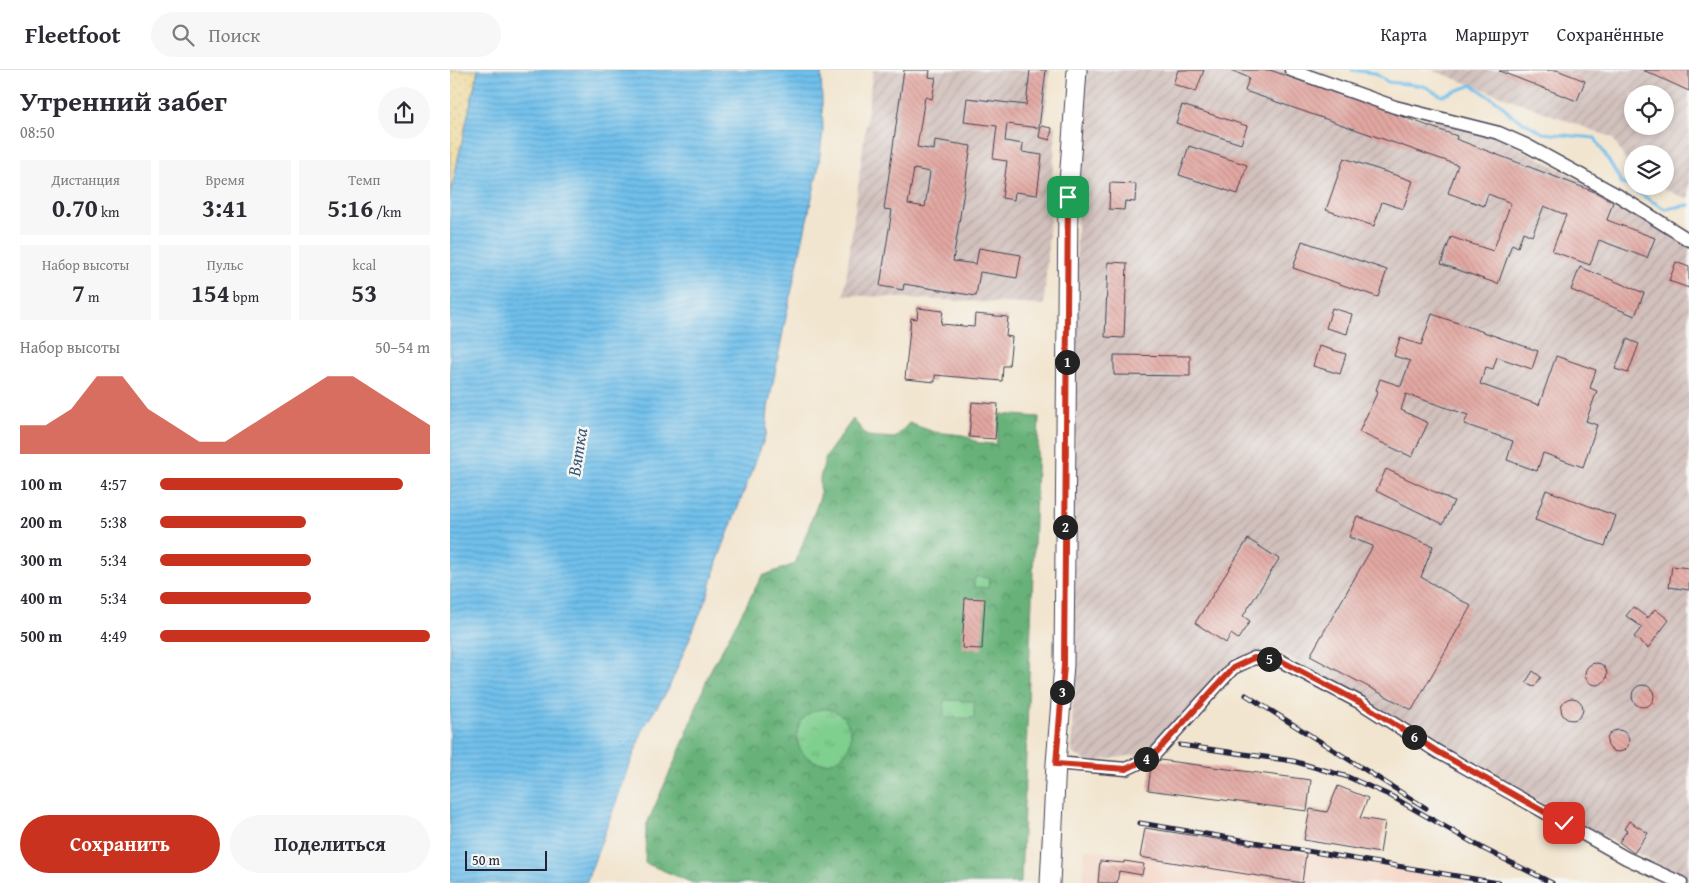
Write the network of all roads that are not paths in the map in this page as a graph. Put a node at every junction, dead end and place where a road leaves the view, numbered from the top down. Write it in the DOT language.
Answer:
graph roads {
  1 [pos="1077,70"];
  2 [pos="1291,70"];
  3 [pos="1689,240"];
  4 [pos="1056,764"];
  5 [pos="1050,883"];
  6 [pos="1681,883"];
  1 -- 4 [label="main road"];
  2 -- 3 [label="street"];
  4 -- 5 [label="main road"];
  4 -- 6 [label="street"];
}
